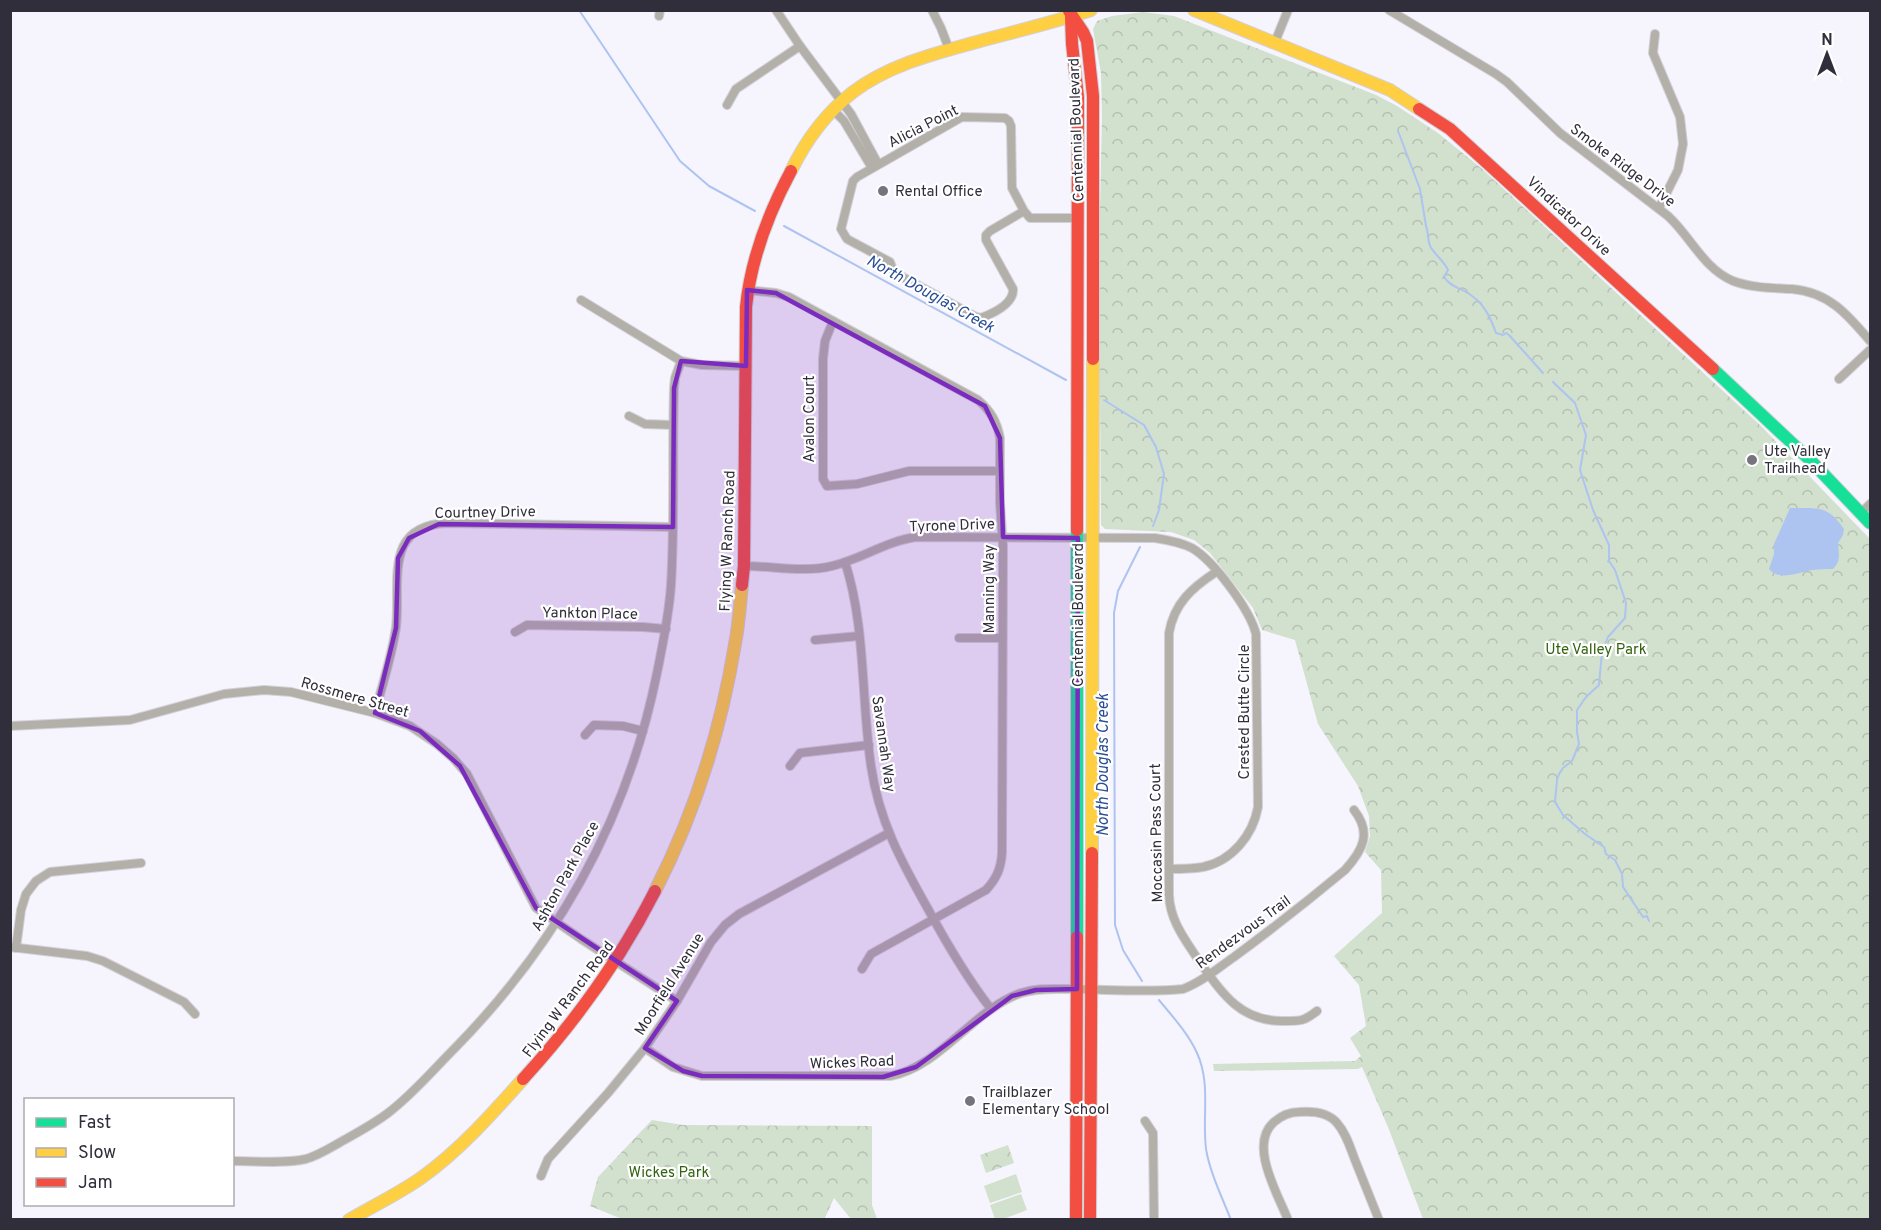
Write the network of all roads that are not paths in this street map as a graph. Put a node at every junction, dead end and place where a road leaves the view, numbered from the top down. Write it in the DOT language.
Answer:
graph roads {
  1 [pos="776,10"];
  2 [pos="932,10"];
  3 [pos="1091,10"];
  4 [pos="1194,10"];
  5 [pos="1288,10"];
  6 [pos="1389,10"];
  7 [pos="1070,14"];
  8 [pos="1655,34"];
  9 [pos="1275,42"];
  10 [pos="800,46"];
  11 [pos="949,50"];
  12 [pos="727,105"];
  13 [pos="837,106"];
  14 [pos="875,166"];
  15 [pos="1659,208"];
  16 [pos="1024,211"];
  17 [pos="1078,218"];
  18 [pos="747,290"];
  19 [pos="581,300"];
  20 [pos="833,321"];
  21 [pos="1870,341"];
  22 [pos="1870,350"];
  23 [pos="681,361"];
  24 [pos="746,366"];
  25 [pos="1839,379"];
  26 [pos="629,416"];
  27 [pos="673,425"];
  28 [pos="1000,471"];
  29 [pos="1866,509"];
  30 [pos="1870,523"];
  31 [pos="673,527"];
  32 [pos="1003,537"];
  33 [pos="1093,537"];
  34 [pos="1078,538"];
  35 [pos="845,562"];
  36 [pos="744,566"];
  37 [pos="1216,572"];
  38 [pos="666,629"];
  39 [pos="515,632"];
  40 [pos="859,636"];
  41 [pos="959,638"];
  42 [pos="1002,638"];
  43 [pos="815,640"];
  44 [pos="375,713"];
  45 [pos="10,726"];
  46 [pos="643,731"];
  47 [pos="585,735"];
  48 [pos="869,745"];
  49 [pos="790,765"];
  50 [pos="1354,810"];
  51 [pos="889,833"];
  52 [pos="141,863"];
  53 [pos="1169,869"];
  54 [pos="934,920"];
  55 [pos="556,923"];
  56 [pos="13,947"];
  57 [pos="617,962"];
  58 [pos="862,969"];
  59 [pos="1209,975"];
  60 [pos="1077,989"];
  61 [pos="1092,989"];
  62 [pos="677,1000"];
  63 [pos="991,1009"];
  64 [pos="1317,1011"];
  65 [pos="195,1014"];
  66 [pos="645,1048"];
  67 [pos="1145,1121"];
  68 [pos="234,1161"];
  69 [pos="541,1176"];
  70 [pos="1154,1207"];
  71 [pos="1165,1207"];
  72 [pos="349,1220"];
  73 [pos="1076,1220"];
  74 [pos="1090,1220"];
  75 [pos="1154,1220"];
  76 [pos="1288,1220"];
  77 [pos="1378,1220"];
  1 -- 10 [label="street"];
  2 -- 11 [label="street"];
  3 -- 7 [label="main road"];
  4 -- 9 [label="main road, Vindicator Drive"];
  5 -- 9 [label="street"];
  6 -- 15 [label="street, Smoke Ridge Drive"];
  7 -- 11 [label="main road, Flying W Ranch Road"];
  7 -- 17 [label="main road, Centennial Boulevard"];
  7 -- 33 [label="main road, Centennial Boulevard"];
  8 -- 15 [label="street"];
  9 -- 29 [label="main road, Vindicator Drive"];
  10 -- 12 [label="street"];
  10 -- 13 [label="street"];
  11 -- 13 [label="main road, Flying W Ranch Road"];
  13 -- 14 [label="street"];
  13 -- 18 [label="main road, Flying W Ranch Road"];
  14 -- 16 [label="street, Alicia Point"];
  14 -- 16 [label="street"];
  15 -- 21 [label="street, Smoke Ridge Drive"];
  16 -- 17 [label="street"];
  17 -- 34 [label="main road, Centennial Boulevard"];
  18 -- 20 [label="street, Manning Way"];
  18 -- 24 [label="main road, Flying W Ranch Road"];
  19 -- 23 [label="street"];
  20 -- 28 [label="street, Manning Way"];
  20 -- 28 [label="street, Avalon Court"];
  22 -- 25 [label="street"];
  23 -- 24 [label="street"];
  23 -- 27 [label="street, Ashton Park Place"];
  24 -- 36 [label="main road, Flying W Ranch Road"];
  26 -- 27 [label="street"];
  27 -- 31 [label="street, Ashton Park Place"];
  28 -- 32 [label="street, Manning Way"];
  29 -- 30 [label="main road, Vindicator Drive"];
  31 -- 38 [label="street, Ashton Park Place"];
  31 -- 44 [label="street, Courtney Drive"];
  32 -- 34 [label="street, Tyrone Drive"];
  32 -- 35 [label="street, Tyrone Drive"];
  32 -- 42 [label="street, Manning Way"];
  33 -- 34 [label="street, Tyrone Drive"];
  33 -- 37 [label="street, Crested Butte Circle"];
  33 -- 61 [label="main road, Centennial Boulevard"];
  34 -- 60 [label="main road, Centennial Boulevard"];
  35 -- 36 [label="street, Tyrone Drive"];
  35 -- 40 [label="street, Savannah Way"];
  36 -- 57 [label="main road, Flying W Ranch Road"];
  37 -- 53 [label="street, Moccasin Pass Court"];
  37 -- 53 [label="street, Crested Butte Circle"];
  38 -- 39 [label="street, Yankton Place"];
  38 -- 46 [label="street, Ashton Park Place"];
  40 -- 43 [label="street"];
  40 -- 48 [label="street, Savannah Way"];
  41 -- 42 [label="street"];
  42 -- 54 [label="street, Manning Way"];
  44 -- 45 [label="street, Rossmere Street"];
  44 -- 55 [label="street, Rossmere Street"];
  46 -- 47 [label="street"];
  46 -- 55 [label="street, Ashton Park Place"];
  48 -- 49 [label="street"];
  48 -- 51 [label="street, Savannah Way"];
  50 -- 59 [label="street, Rendezvous Trail"];
  51 -- 54 [label="street, Savannah Way"];
  51 -- 62 [label="street, Moorfield Avenue"];
  52 -- 56 [label="street"];
  53 -- 59 [label="street, Moccasin Pass Court"];
  54 -- 58 [label="street, Manning Way"];
  54 -- 63 [label="street, Savannah Way"];
  55 -- 57 [label="street, Rossmere Street"];
  55 -- 68 [label="street, Ashton Park Place"];
  56 -- 65 [label="street"];
  57 -- 62 [label="street, Rossmere Street"];
  57 -- 72 [label="main road, Flying W Ranch Road"];
  59 -- 61 [label="street, Rendezvous Trail"];
  59 -- 64 [label="street, Moccasin Pass Court"];
  60 -- 61 [label="street, Rendezvous Trail"];
  60 -- 63 [label="street, Wickes Road"];
  60 -- 73 [label="main road, Centennial Boulevard"];
  61 -- 74 [label="main road, Centennial Boulevard"];
  62 -- 66 [label="street, Moorfield Avenue"];
  63 -- 66 [label="street, Wickes Road"];
  66 -- 69 [label="street, Moorfield Avenue"];
  67 -- 70 [label="street"];
  70 -- 71 [label="street"];
  70 -- 75 [label="street"];
  76 -- 77 [label="street"];
}
